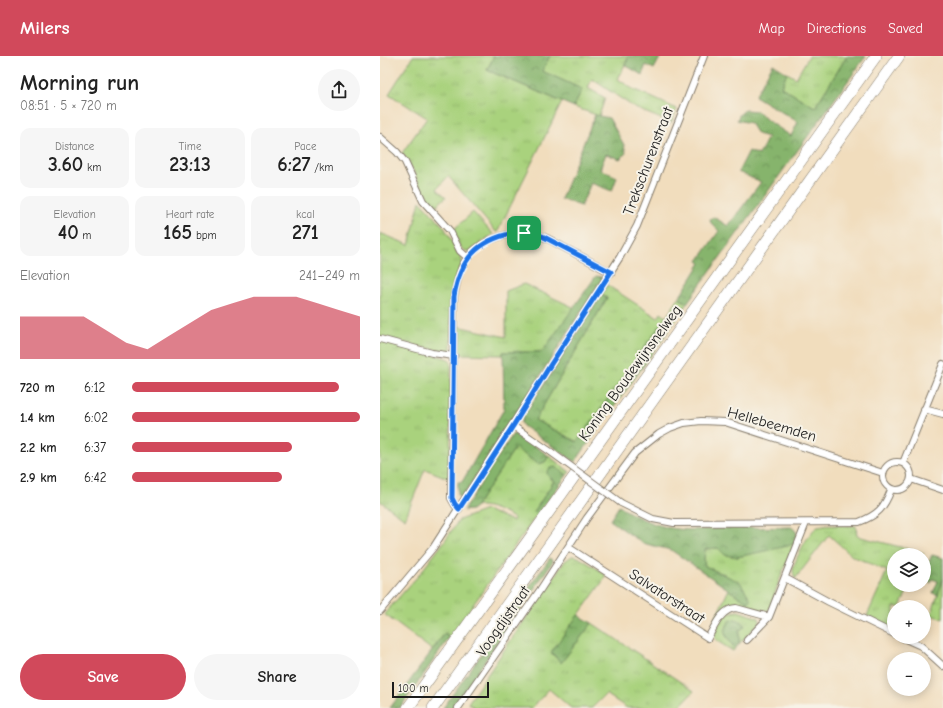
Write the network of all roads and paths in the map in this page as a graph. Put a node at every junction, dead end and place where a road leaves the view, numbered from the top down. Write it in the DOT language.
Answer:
graph roads {
  1 [pos="704,56"];
  2 [pos="876,56"];
  3 [pos="899,56"];
  4 [pos="380,137"];
  5 [pos="468,258"];
  6 [pos="611,272"];
  7 [pos="380,339"];
  8 [pos="454,356"];
  9 [pos="943,364"];
  10 [pos="924,409"];
  11 [pos="943,414"];
  12 [pos="513,426"];
  13 [pos="903,463"];
  14 [pos="883,473"];
  15 [pos="911,480"];
  16 [pos="892,490"];
  17 [pos="943,490"];
  18 [pos="459,509"];
  19 [pos="806,523"];
  20 [pos="568,547"];
  21 [pos="786,578"];
  22 [pos="380,611"];
  23 [pos="769,617"];
  24 [pos="887,631"];
  25 [pos="748,640"];
  26 [pos="917,644"];
  27 [pos="943,666"];
  28 [pos="408,708"];
  29 [pos="433,708"];
  30 [pos="458,708"];
  1 -- 6 [label="street, Trekschurenstraat"];
  2 -- 28 [label="highway, Koning Boudewijnsnelweg"];
  3 -- 29 [label="highway"];
  4 -- 5 [label="street"];
  5 -- 6 [label="street"];
  5 -- 8 [label="street"];
  6 -- 12 [label="street, Trekschurenstraat"];
  7 -- 8 [label="street"];
  8 -- 18 [label="street"];
  9 -- 10 [label="street"];
  10 -- 11 [label="street"];
  10 -- 13 [label="street"];
  12 -- 18 [label="street, Trekschurenstraat"];
  12 -- 19 [label="street, bridge"];
  13 -- 14 [label="street"];
  13 -- 15 [label="street"];
  14 -- 16 [label="street"];
  14 -- 20 [label="street, Hellebeemden"];
  15 -- 16 [label="street"];
  15 -- 17 [label="street"];
  16 -- 19 [label="street"];
  18 -- 22 [label="street, Trekschurenstraat"];
  19 -- 21 [label="street"];
  20 -- 23 [label="street, Salvatorstraat"];
  20 -- 30 [label="street, Voogdijstraat"];
  21 -- 23 [label="street"];
  21 -- 24 [label="street"];
  23 -- 25 [label="street"];
  26 -- 27 [label="street"];
}
